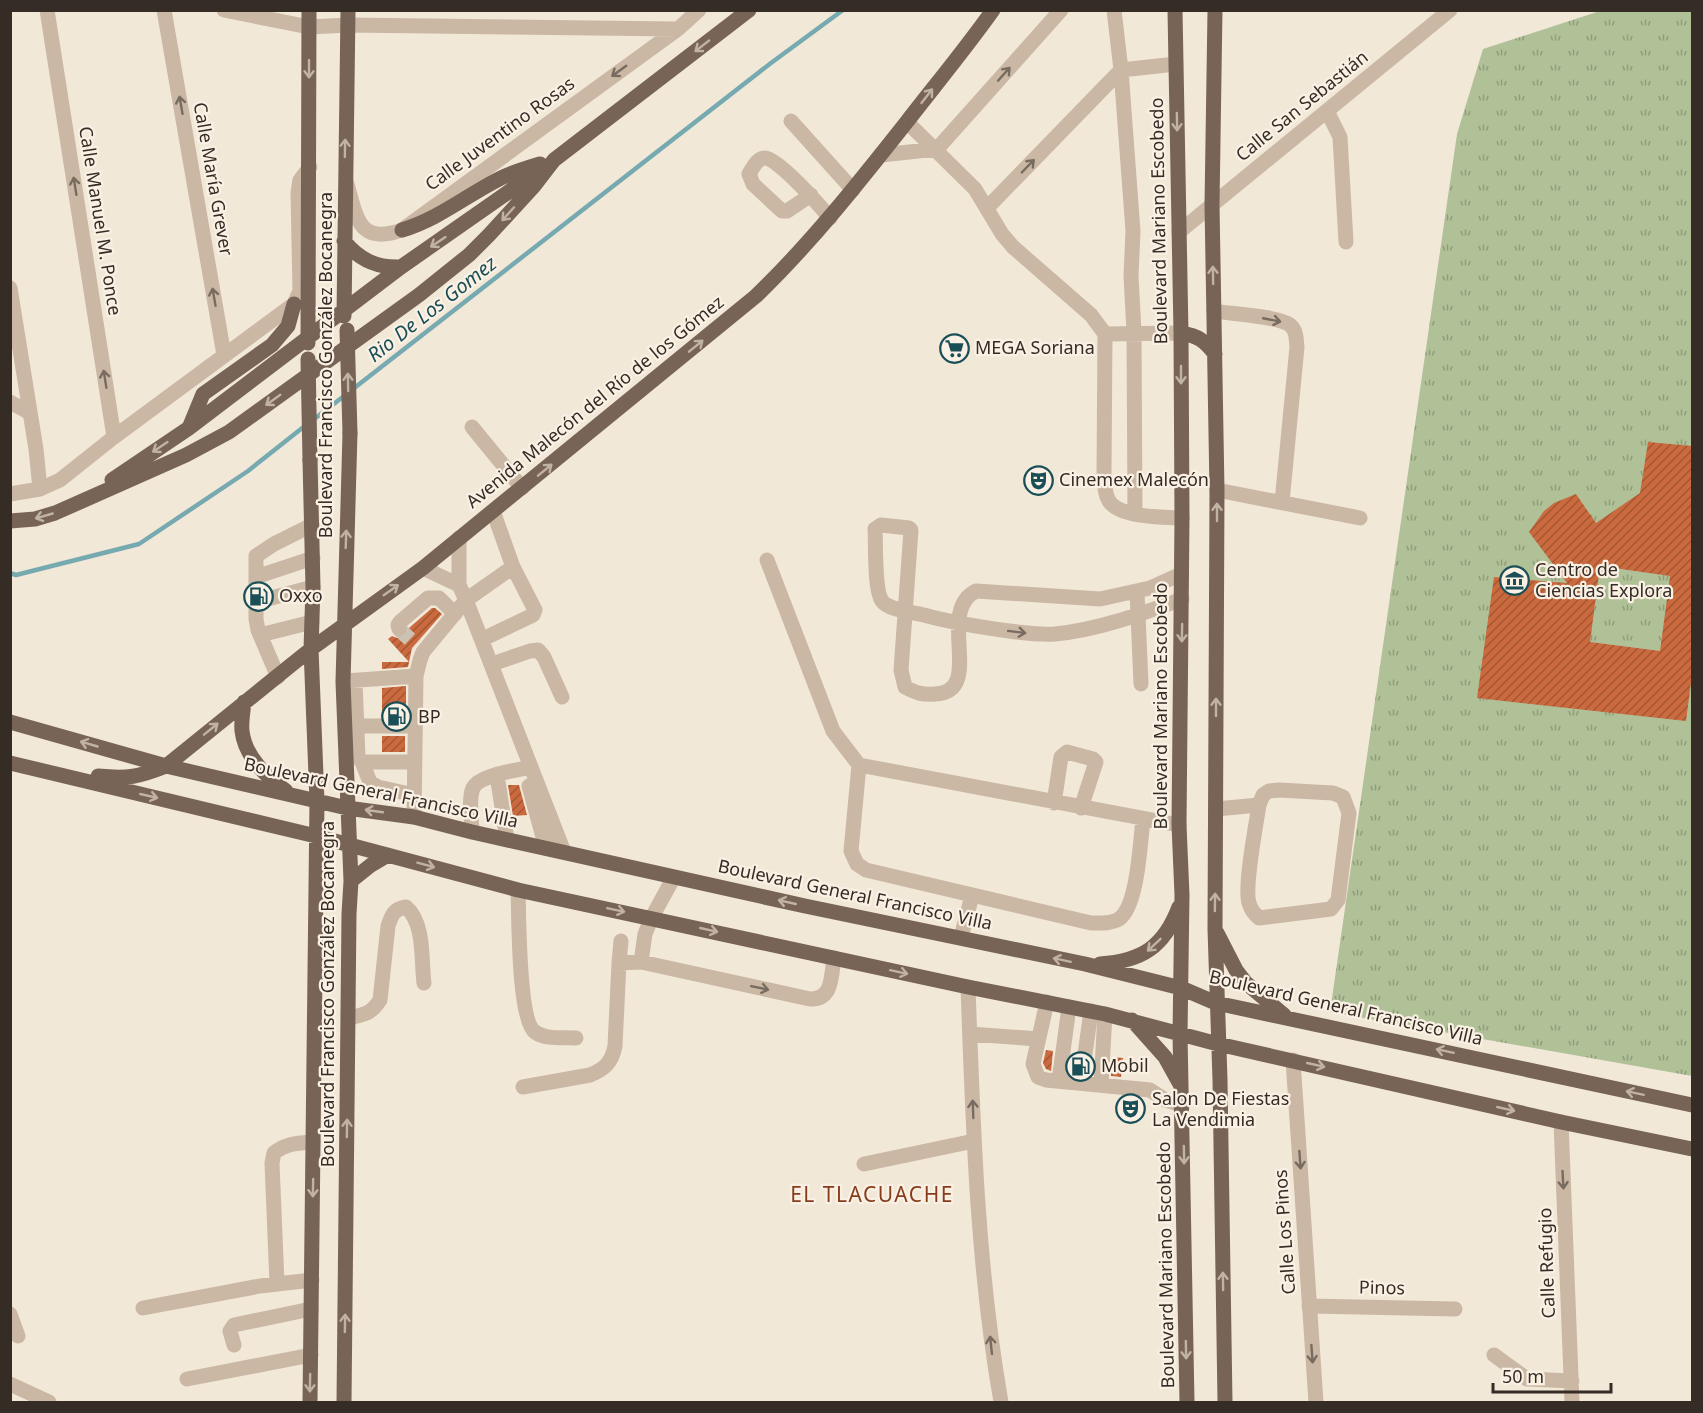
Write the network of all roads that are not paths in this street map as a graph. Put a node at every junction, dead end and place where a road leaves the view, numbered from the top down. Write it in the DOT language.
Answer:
graph roads {
  1 [pos="47,10"];
  2 [pos="164,10"];
  3 [pos="224,10"];
  4 [pos="309,10"];
  5 [pos="699,10"];
  6 [pos="748,10"];
  7 [pos="993,10"];
  8 [pos="999,10"];
  9 [pos="1061,10"];
  10 [pos="1175,10"];
  11 [pos="1215,10"];
  12 [pos="1443,13"];
  13 [pos="1114,15"];
  14 [pos="348,18"];
  15 [pos="309,27"];
  16 [pos="678,29"];
  17 [pos="971,41"];
  18 [pos="1176,64"];
  19 [pos="1120,70"];
  20 [pos="1327,111"];
  21 [pos="791,121"];
  22 [pos="907,122"];
  23 [pos="936,149"];
  24 [pos="881,156"];
  25 [pos="554,160"];
  26 [pos="310,167"];
  27 [pos="345,176"];
  28 [pos="853,190"];
  29 [pos="811,195"];
  30 [pos="1212,205"];
  31 [pos="987,208"];
  32 [pos="830,219"];
  33 [pos="402,230"];
  34 [pos="1179,232"];
  35 [pos="344,241"];
  36 [pos="1346,242"];
  37 [pos="400,267"];
  38 [pos="11,289"];
  39 [pos="294,304"];
  40 [pos="342,311"];
  41 [pos="1214,311"];
  42 [pos="1134,332"];
  43 [pos="1181,333"];
  44 [pos="1105,334"];
  45 [pos="308,337"];
  46 [pos="1215,354"];
  47 [pos="224,355"];
  48 [pos="10,402"];
  49 [pos="30,413"];
  50 [pos="472,427"];
  51 [pos="189,428"];
  52 [pos="114,437"];
  53 [pos="522,488"];
  54 [pos="40,489"];
  55 [pos="1217,490"];
  56 [pos="10,494"];
  57 [pos="80,502"];
  58 [pos="1282,502"];
  59 [pos="493,511"];
  60 [pos="1135,514"];
  61 [pos="1182,518"];
  62 [pos="1360,518"];
  63 [pos="10,521"];
  64 [pos="312,525"];
  65 [pos="459,538"];
  66 [pos="313,558"];
  67 [pos="767,560"];
  68 [pos="513,567"];
  69 [pos="423,568"];
  70 [pos="1181,574"];
  71 [pos="256,577"];
  72 [pos="459,585"];
  73 [pos="313,587"];
  74 [pos="1137,592"];
  75 [pos="1100,599"];
  76 [pos="1182,599"];
  77 [pos="466,600"];
  78 [pos="256,602"];
  79 [pos="904,610"];
  80 [pos="455,614"];
  81 [pos="1138,615"];
  82 [pos="312,621"];
  83 [pos="344,624"];
  84 [pos="959,624"];
  85 [pos="1097,626"];
  86 [pos="399,629"];
  87 [pos="260,635"];
  88 [pos="483,639"];
  89 [pos="311,648"];
  90 [pos="492,664"];
  91 [pos="416,676"];
  92 [pos="278,677"];
  93 [pos="349,681"];
  94 [pos="1141,684"];
  95 [pos="562,697"];
  96 [pos="244,702"];
  97 [pos="10,722"];
  98 [pos="351,726"];
  99 [pos="415,726"];
  100 [pos="362,762"];
  101 [pos="414,762"];
  102 [pos="15,764"];
  103 [pos="859,765"];
  104 [pos="166,766"];
  105 [pos="528,767"];
  106 [pos="497,775"];
  107 [pos="291,794"];
  108 [pos="414,795"];
  109 [pos="317,801"];
  110 [pos="1054,803"];
  111 [pos="1259,805"];
  112 [pos="347,808"];
  113 [pos="1081,808"];
  114 [pos="1216,809"];
  115 [pos="414,817"];
  116 [pos="1143,820"];
  117 [pos="1179,825"];
  118 [pos="472,832"];
  119 [pos="316,836"];
  120 [pos="507,840"];
  121 [pos="349,844"];
  122 [pos="546,848"];
  123 [pos="564,852"];
  124 [pos="388,855"];
  125 [pos="674,877"];
  126 [pos="351,881"];
  127 [pos="518,890"];
  128 [pos="1182,895"];
  129 [pos="972,896"];
  130 [pos="652,917"];
  131 [pos="1215,929"];
  132 [pos="961,937"];
  133 [pos="621,941"];
  134 [pos="834,958"];
  135 [pos="641,962"];
  136 [pos="620,963"];
  137 [pos="1085,964"];
  138 [pos="424,983"];
  139 [pos="968,987"];
  140 [pos="1181,988"];
  141 [pos="1047,1002"];
  142 [pos="1216,1003"];
  143 [pos="1070,1007"];
  144 [pos="1098,1012"];
  145 [pos="1287,1017"];
  146 [pos="349,1018"];
  147 [pos="1132,1020"];
  148 [pos="970,1034"];
  149 [pos="1180,1034"];
  150 [pos="576,1038"];
  151 [pos="1038,1039"];
  152 [pos="1218,1044"];
  153 [pos="1293,1060"];
  154 [pos="1059,1081"];
  155 [pos="1081,1083"];
  156 [pos="1101,1085"];
  157 [pos="523,1087"];
  158 [pos="1183,1097"];
  159 [pos="1692,1105"];
  160 [pos="1561,1122"];
  161 [pos="974,1141"];
  162 [pos="313,1142"];
  163 [pos="1692,1149"];
  164 [pos="864,1164"];
  165 [pos="312,1280"];
  166 [pos="277,1283"];
  167 [pos="1309,1306"];
  168 [pos="143,1308"];
  169 [pos="1455,1309"];
  170 [pos="312,1310"];
  171 [pos="10,1314"];
  172 [pos="18,1336"];
  173 [pos="234,1345"];
  174 [pos="311,1355"];
  175 [pos="1494,1355"];
  176 [pos="187,1379"];
  177 [pos="1572,1381"];
  178 [pos="10,1384"];
  179 [pos="49,1402"];
  180 [pos="310,1402"];
  181 [pos="344,1402"];
  182 [pos="1001,1402"];
  183 [pos="1187,1402"];
  184 [pos="1225,1402"];
  185 [pos="1316,1402"];
  186 [pos="1572,1402"];
  52 -- 1 [label="street, Calle Manuel M. Ponce, one-way"];
  47 -- 2 [label="street, Calle María Grever, one-way"];
  3 -- 15 [label="street"];
  4 -- 15 [label="main road, Boulevard Francisco González Bocanegra"];
  5 -- 16 [label="street, Calle Juventino Rosas"];
  6 -- 25 [label="main road, one-way"];
  7 -- 17 [label="main road, Avenida Malecón del Río de los Gómez"];
  8 -- 17 [label="main road"];
  23 -- 9 [label="street, one-way"];
  10 -- 18 [label="main road, Boulevard Mariano Escobedo"];
  11 -- 30 [label="main road"];
  12 -- 20 [label="street, Calle San Sebastián"];
  13 -- 19 [label="street"];
  14 -- 15 [label="street"];
  14 -- 16 [label="street"];
  27 -- 14 [label="main road, Boulevard Francisco González Bocanegra, one-way"];
  15 -- 26 [label="main road, Boulevard Francisco González Bocanegra, one-way"];
  16 -- 33 [label="street, Calle Juventino Rosas, one-way"];
  22 -- 17 [label="main road, Avenida Malecón del Río de los Gómez, one-way"];
  18 -- 19 [label="street"];
  18 -- 34 [label="main road, Boulevard Mariano Escobedo, one-way"];
  31 -- 19 [label="street, one-way"];
  19 -- 42 [label="street"];
  20 -- 30 [label="street, Calle San Sebastián"];
  20 -- 36 [label="street"];
  21 -- 28 [label="street"];
  22 -- 23 [label="street"];
  22 -- 24 [label="main road, Avenida Malecón del Río de los Gómez"];
  23 -- 24 [label="street"];
  23 -- 31 [label="street"];
  24 -- 28 [label="main road, Avenida Malecón del Río de los Gómez"];
  25 -- 33 [label="main road"];
  25 -- 37 [label="main road, one-way"];
  25 -- 57 [label="main road, one-way"];
  26 -- 39 [label="street, Boulevard Francisco González Bocanegra"];
  26 -- 45 [label="main road, Boulevard Francisco González Bocanegra"];
  27 -- 33 [label="street, Calle Juventino Rosas"];
  27 -- 35 [label="main road, Boulevard Francisco González Bocanegra"];
  28 -- 32 [label="main road, Avenida Malecón del Río de los Gómez"];
  29 -- 32 [label="street"];
  30 -- 34 [label="street, Calle San Sebastián"];
  41 -- 30 [label="main road, one-way"];
  31 -- 44 [label="street"];
  53 -- 32 [label="main road, Avenida Malecón del Río de los Gómez, one-way"];
  34 -- 43 [label="main road, Boulevard Mariano Escobedo"];
  35 -- 37 [label="main road"];
  35 -- 40 [label="main road, Boulevard Francisco González Bocanegra"];
  37 -- 40 [label="main road"];
  38 -- 49 [label="street"];
  39 -- 47 [label="street"];
  39 -- 51 [label="main road"];
  40 -- 45 [label="main road"];
  83 -- 40 [label="main road, Boulevard Francisco González Bocanegra, one-way, bridge"];
  41 -- 46 [label="main road"];
  41 -- 58 [label="street, one-way"];
  42 -- 43 [label="street"];
  42 -- 44 [label="street"];
  42 -- 60 [label="street"];
  43 -- 46 [label="main road"];
  43 -- 61 [label="main road, Boulevard Mariano Escobedo, one-way"];
  44 -- 60 [label="street"];
  45 -- 51 [label="main road"];
  45 -- 64 [label="main road, Boulevard Francisco González Bocanegra, bridge"];
  46 -- 55 [label="main road"];
  47 -- 52 [label="street"];
  48 -- 49 [label="street"];
  49 -- 54 [label="street"];
  50 -- 53 [label="street"];
  51 -- 57 [label="main road, one-way"];
  52 -- 54 [label="street"];
  53 -- 59 [label="main road, Avenida Malecón del Río de los Gómez"];
  54 -- 56 [label="street"];
  55 -- 58 [label="street"];
  114 -- 55 [label="main road, one-way"];
  57 -- 63 [label="main road, one-way"];
  58 -- 62 [label="street"];
  59 -- 65 [label="main road, Avenida Malecón del Río de los Gómez"];
  59 -- 68 [label="street"];
  60 -- 61 [label="street"];
  61 -- 70 [label="main road, Boulevard Mariano Escobedo"];
  64 -- 66 [label="main road, Boulevard Francisco González Bocanegra"];
  64 -- 71 [label="street"];
  65 -- 69 [label="main road, Avenida Malecón del Río de los Gómez"];
  65 -- 72 [label="street"];
  66 -- 71 [label="street"];
  66 -- 73 [label="main road, Boulevard Francisco González Bocanegra"];
  67 -- 103 [label="street"];
  68 -- 77 [label="street"];
  68 -- 88 [label="street"];
  69 -- 72 [label="street"];
  83 -- 69 [label="main road, Avenida Malecón del Río de los Gómez, one-way"];
  70 -- 74 [label="street"];
  70 -- 76 [label="main road, Boulevard Mariano Escobedo"];
  71 -- 78 [label="street"];
  72 -- 77 [label="street"];
  73 -- 78 [label="street"];
  73 -- 82 [label="main road, Boulevard Francisco González Bocanegra"];
  74 -- 75 [label="street"];
  74 -- 81 [label="street"];
  75 -- 84 [label="street"];
  75 -- 85 [label="street"];
  76 -- 81 [label="street"];
  76 -- 117 [label="main road, Boulevard Mariano Escobedo, one-way"];
  77 -- 80 [label="street"];
  77 -- 88 [label="street"];
  78 -- 87 [label="street"];
  79 -- 79 [label="street"];
  79 -- 84 [label="street"];
  79 -- 84 [label="street"];
  80 -- 86 [label="street"];
  80 -- 91 [label="street"];
  81 -- 85 [label="street"];
  81 -- 94 [label="street"];
  82 -- 87 [label="street"];
  82 -- 89 [label="main road, Boulevard Francisco González Bocanegra"];
  83 -- 89 [label="main road, Avenida Malecón del Río de los Gómez"];
  83 -- 93 [label="main road, Boulevard Francisco González Bocanegra"];
  84 -- 85 [label="street, one-way"];
  87 -- 92 [label="street"];
  88 -- 90 [label="street"];
  89 -- 92 [label="main road, Avenida Malecón del Río de los Gómez"];
  89 -- 109 [label="main road, Boulevard Francisco González Bocanegra"];
  90 -- 95 [label="street"];
  90 -- 105 [label="street"];
  91 -- 93 [label="street"];
  91 -- 99 [label="street"];
  92 -- 96 [label="main road, Avenida Malecón del Río de los Gómez"];
  93 -- 98 [label="main road, Boulevard Francisco González Bocanegra"];
  104 -- 96 [label="main road, Avenida Malecón del Río de los Gómez, one-way"];
  96 -- 107 [label="main road"];
  104 -- 97 [label="main road, Boulevard General Francisco Villa, one-way"];
  98 -- 99 [label="street"];
  98 -- 100 [label="street"];
  98 -- 112 [label="main road, Boulevard Francisco González Bocanegra"];
  99 -- 101 [label="street"];
  100 -- 101 [label="street"];
  100 -- 108 [label="street"];
  101 -- 108 [label="street"];
  102 -- 104 [label="main road, Avenida Malecón del Río de los Gómez"];
  102 -- 119 [label="main road, one-way"];
  103 -- 110 [label="street"];
  103 -- 129 [label="street"];
  104 -- 107 [label="main road, Boulevard General Francisco Villa"];
  105 -- 106 [label="street"];
  105 -- 122 [label="street"];
  105 -- 123 [label="street"];
  106 -- 118 [label="street"];
  106 -- 120 [label="street"];
  107 -- 109 [label="main road, Boulevard General Francisco Villa"];
  108 -- 115 [label="street"];
  109 -- 112 [label="main road, Boulevard General Francisco Villa"];
  109 -- 119 [label="main road, Boulevard Francisco González Bocanegra"];
  110 -- 113 [label="street"];
  110 -- 113 [label="street"];
  111 -- 111 [label="street"];
  111 -- 114 [label="street"];
  115 -- 112 [label="main road, Boulevard General Francisco Villa, one-way"];
  112 -- 121 [label="main road, Boulevard Francisco González Bocanegra"];
  113 -- 116 [label="street"];
  131 -- 114 [label="main road, one-way"];
  115 -- 118 [label="main road, Boulevard General Francisco Villa"];
  116 -- 117 [label="street"];
  116 -- 129 [label="street"];
  117 -- 128 [label="main road, Boulevard Mariano Escobedo"];
  118 -- 120 [label="main road, Boulevard General Francisco Villa"];
  119 -- 121 [label="main road"];
  119 -- 162 [label="main road, Boulevard Francisco González Bocanegra"];
  120 -- 122 [label="main road, Boulevard General Francisco Villa"];
  121 -- 124 [label="main road"];
  121 -- 126 [label="main road, Boulevard Francisco González Bocanegra"];
  122 -- 123 [label="main road, Boulevard General Francisco Villa"];
  123 -- 125 [label="main road, Boulevard General Francisco Villa"];
  124 -- 126 [label="main road"];
  124 -- 127 [label="main road, one-way"];
  125 -- 130 [label="street"];
  132 -- 125 [label="main road, Boulevard General Francisco Villa, one-way"];
  126 -- 146 [label="main road, Boulevard Francisco González Bocanegra"];
  127 -- 130 [label="main road, one-way"];
  127 -- 150 [label="street"];
  128 -- 137 [label="main road, one-way"];
  128 -- 140 [label="main road, Boulevard Mariano Escobedo"];
  129 -- 132 [label="street"];
  130 -- 134 [label="main road, one-way"];
  130 -- 135 [label="street"];
  131 -- 142 [label="main road"];
  131 -- 145 [label="main road"];
  137 -- 132 [label="main road, Boulevard General Francisco Villa, one-way"];
  133 -- 136 [label="street"];
  135 -- 134 [label="street, one-way"];
  134 -- 139 [label="main road, one-way"];
  135 -- 136 [label="street"];
  136 -- 157 [label="street"];
  137 -- 140 [label="main road, Boulevard General Francisco Villa"];
  138 -- 146 [label="street"];
  139 -- 141 [label="main road"];
  139 -- 148 [label="street"];
  140 -- 142 [label="main road, Boulevard General Francisco Villa"];
  140 -- 149 [label="main road, Boulevard Mariano Escobedo"];
  141 -- 143 [label="main road"];
  141 -- 151 [label="street"];
  142 -- 145 [label="main road, Boulevard General Francisco Villa"];
  142 -- 152 [label="main road"];
  143 -- 144 [label="main road"];
  143 -- 154 [label="street"];
  144 -- 147 [label="main road"];
  144 -- 155 [label="street"];
  144 -- 156 [label="street"];
  159 -- 145 [label="main road, Boulevard General Francisco Villa, one-way"];
  181 -- 146 [label="main road, Boulevard Francisco González Bocanegra, one-way"];
  147 -- 149 [label="main road"];
  147 -- 158 [label="main road"];
  148 -- 151 [label="street"];
  161 -- 148 [label="street, one-way"];
  149 -- 152 [label="main road"];
  149 -- 158 [label="main road, Boulevard Mariano Escobedo"];
  151 -- 154 [label="street"];
  152 -- 153 [label="main road"];
  184 -- 152 [label="main road, one-way"];
  153 -- 160 [label="main road, one-way"];
  153 -- 167 [label="street, Calle Los Pinos, one-way"];
  154 -- 155 [label="street"];
  155 -- 156 [label="street"];
  156 -- 158 [label="street"];
  158 -- 183 [label="main road, Boulevard Mariano Escobedo, one-way"];
  160 -- 163 [label="main road"];
  160 -- 177 [label="street, Calle Refugio, one-way"];
  161 -- 164 [label="street"];
  182 -- 161 [label="street, one-way"];
  162 -- 165 [label="main road, Boulevard Francisco González Bocanegra, one-way"];
  162 -- 166 [label="street"];
  165 -- 166 [label="street"];
  165 -- 170 [label="main road, Boulevard Francisco González Bocanegra"];
  166 -- 168 [label="street"];
  167 -- 169 [label="street, Pinos"];
  167 -- 185 [label="street, Calle Los Pinos, one-way"];
  170 -- 173 [label="street"];
  170 -- 174 [label="main road, Boulevard Francisco González Bocanegra"];
  171 -- 172 [label="street"];
  174 -- 176 [label="street"];
  174 -- 180 [label="main road, Boulevard Francisco González Bocanegra, one-way"];
  175 -- 177 [label="street"];
  177 -- 186 [label="street, Calle Refugio"];
  178 -- 179 [label="street"];
}
